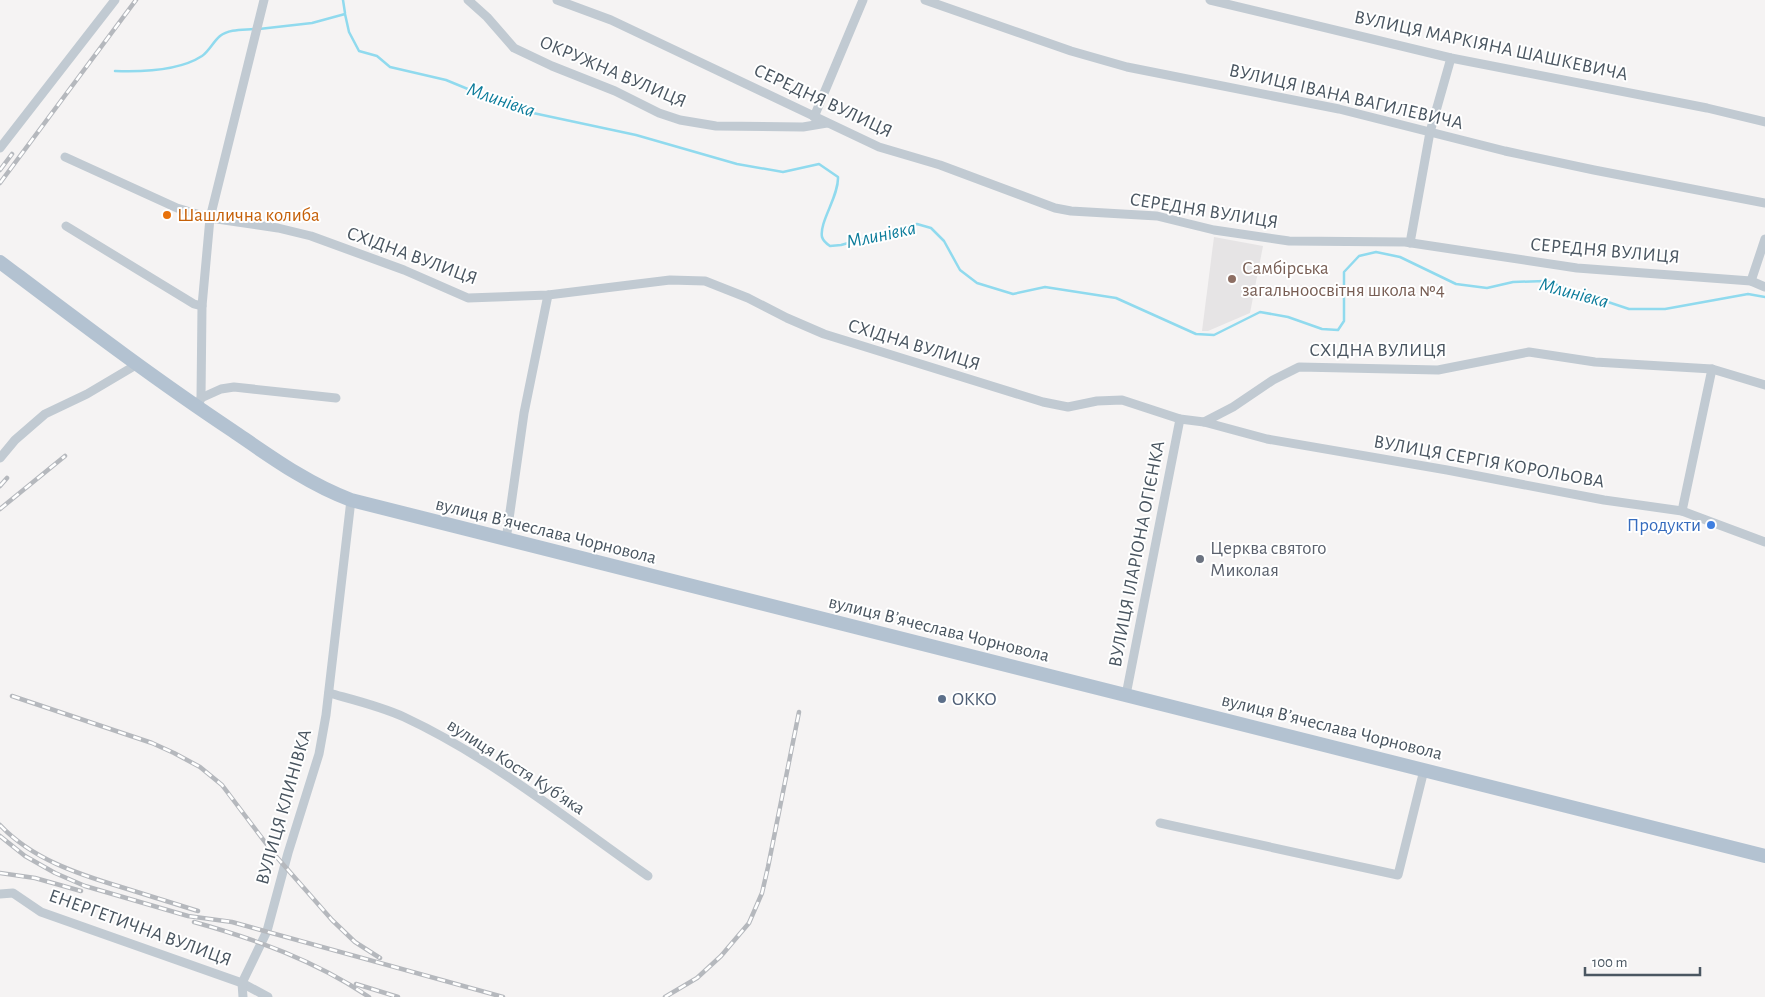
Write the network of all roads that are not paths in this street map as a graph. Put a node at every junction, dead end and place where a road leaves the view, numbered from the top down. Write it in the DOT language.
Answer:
graph roads {
  1 [pos="115,0"];
  2 [pos="264,0"];
  3 [pos="468,0"];
  4 [pos="557,0"];
  5 [pos="863,0"];
  6 [pos="925,0"];
  7 [pos="1210,0"];
  8 [pos="1451,58"];
  9 [pos="814,117"];
  10 [pos="1765,122"];
  11 [pos="827,124"];
  12 [pos="1430,132"];
  13 [pos="0,148"];
  14 [pos="65,157"];
  15 [pos="1765,203"];
  16 [pos="210,218"];
  17 [pos="66,226"];
  18 [pos="1765,239"];
  19 [pos="1410,243"];
  20 [pos="0,262"];
  21 [pos="1751,281"];
  22 [pos="1765,288"];
  23 [pos="548,295"];
  24 [pos="202,306"];
  25 [pos="136,365"];
  26 [pos="1712,369"];
  27 [pos="1765,385"];
  28 [pos="336,398"];
  29 [pos="199,403"];
  30 [pos="1180,419"];
  31 [pos="1204,422"];
  32 [pos="0,458"];
  33 [pos="351,500"];
  34 [pos="1682,511"];
  35 [pos="506,540"];
  36 [pos="1765,542"];
  37 [pos="329,693"];
  38 [pos="1126,695"];
  39 [pos="1424,770"];
  40 [pos="1160,824"];
  41 [pos="1765,856"];
  42 [pos="648,876"];
  43 [pos="0,894"];
  44 [pos="242,983"];
  45 [pos="243,997"];
  46 [pos="268,997"];
  1 -- 13 [label="street"];
  2 -- 16 [label="street"];
  3 -- 11 [label="street, ОКРУЖНА ВУЛИЦЯ"];
  4 -- 9 [label="street, СЕРЕДНЯ ВУЛИЦЯ"];
  5 -- 9 [label="street"];
  6 -- 12 [label="street, ВУЛИЦЯ ІВАНА ВАГИЛЕВИЧА"];
  7 -- 8 [label="street, ВУЛИЦЯ МАРКІЯНА ШАШКЕВИЧА"];
  8 -- 10 [label="street, ВУЛИЦЯ МАРКІЯНА ШАШКЕВИЧА"];
  8 -- 12 [label="street"];
  9 -- 11 [label="street, СЕРЕДНЯ ВУЛИЦЯ"];
  11 -- 19 [label="street, СЕРЕДНЯ ВУЛИЦЯ"];
  12 -- 15 [label="street, ВУЛИЦЯ ІВАНА ВАГИЛЕВИЧА"];
  12 -- 19 [label="street"];
  14 -- 16 [label="street, СХІДНА ВУЛИЦЯ"];
  16 -- 23 [label="street, СХІДНА ВУЛИЦЯ"];
  16 -- 24 [label="street"];
  17 -- 24 [label="street"];
  18 -- 21 [label="street"];
  19 -- 21 [label="street, СЕРЕДНЯ ВУЛИЦЯ"];
  20 -- 25 [label="main road, вулиця Вʼячеслава Чорновола"];
  21 -- 22 [label="street, СЕРЕДНЯ ВУЛИЦЯ"];
  23 -- 30 [label="street, СХІДНА ВУЛИЦЯ"];
  23 -- 35 [label="street"];
  24 -- 29 [label="street"];
  25 -- 29 [label="main road, вулиця Вʼячеслава Чорновола"];
  25 -- 32 [label="street"];
  26 -- 27 [label="street, СХІДНА ВУЛИЦЯ"];
  26 -- 31 [label="street, СХІДНА ВУЛИЦЯ"];
  26 -- 34 [label="street"];
  28 -- 29 [label="street"];
  29 -- 33 [label="main road, вулиця Вʼячеслава Чорновола"];
  30 -- 31 [label="street, СХІДНА ВУЛИЦЯ"];
  30 -- 38 [label="street, ВУЛИЦЯ ІЛАРІОНА ОГІЄНКА"];
  31 -- 34 [label="street, ВУЛИЦЯ СЕРГІЯ КОРОЛЬОВА"];
  33 -- 35 [label="main road, вулиця Вʼячеслава Чорновола"];
  33 -- 37 [label="street, ВУЛИЦЯ КЛИНІВКА"];
  34 -- 36 [label="street, ВУЛИЦЯ СЕРГІЯ КОРОЛЬОВА"];
  35 -- 38 [label="main road, вулиця Вʼячеслава Чорновола"];
  37 -- 42 [label="street, вулиця Костя Кубʼяка"];
  37 -- 44 [label="street, ВУЛИЦЯ КЛИНІВКА"];
  38 -- 39 [label="main road, вулиця Вʼячеслава Чорновола"];
  39 -- 40 [label="street"];
  39 -- 41 [label="main road, вулиця Вʼячеслава Чорновола"];
  43 -- 44 [label="street, ЕНЕРГЕТИЧНА ВУЛИЦЯ"];
  44 -- 45 [label="street, ВУЛИЦЯ КЛИНІВКА"];
  44 -- 46 [label="street, ЕНЕРГЕТИЧНА ВУЛИЦЯ"];
}
